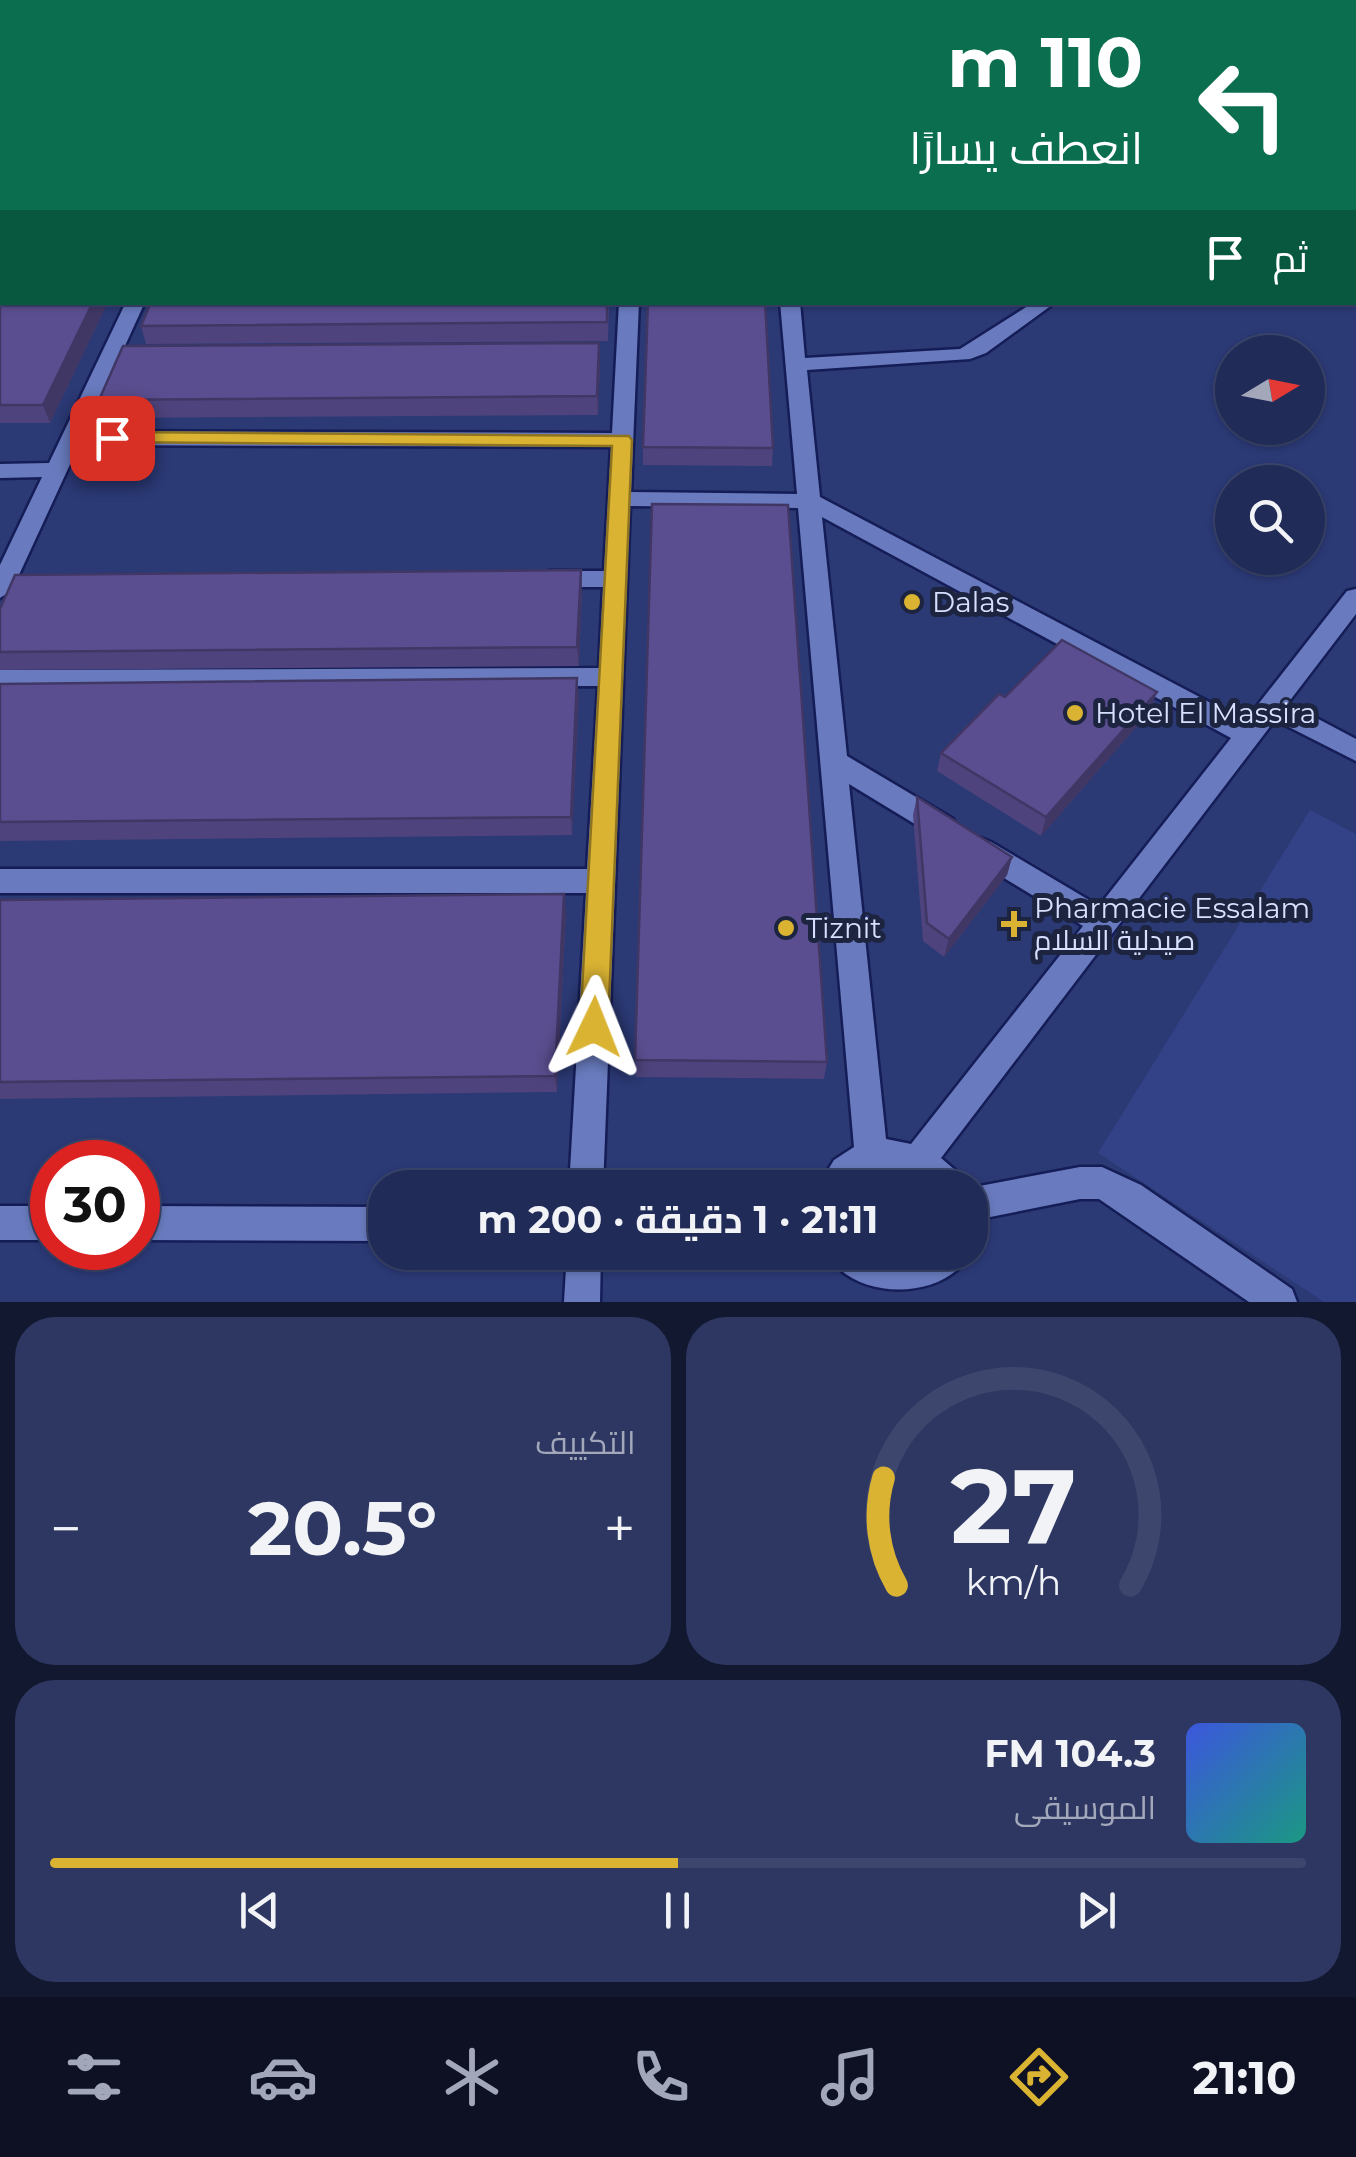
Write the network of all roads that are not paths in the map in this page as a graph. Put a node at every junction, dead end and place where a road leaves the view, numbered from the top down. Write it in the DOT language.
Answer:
graph roads {
  1 [pos="135,305"];
  2 [pos="628,305"];
  3 [pos="790,305"];
  4 [pos="1043,305"];
  5 [pos="796,365"];
  6 [pos="72,438"];
  7 [pos="622,440"];
  8 [pos="57,470"];
  9 [pos="0,471"];
  10 [pos="620,499"];
  11 [pos="810,501"];
  12 [pos="616,579"];
  13 [pos="517,580"];
  14 [pos="9,585"];
  15 [pos="1356,597"];
  16 [pos="611,678"];
  17 [pos="0,679"];
  18 [pos="1270,705"];
  19 [pos="1246,734"];
  20 [pos="1356,750"];
  21 [pos="834,762"];
  22 [pos="0,881"];
  23 [pos="601,881"];
  24 [pos="1102,922"];
  25 [pos="872,1155"];
  26 [pos="919,1160"];
  27 [pos="587,1170"];
  28 [pos="847,1170"];
  29 [pos="930,1170"];
  30 [pos="988,1201"];
  31 [pos="0,1223"];
  32 [pos="30,1223"];
  33 [pos="160,1223"];
  34 [pos="368,1224"];
  35 [pos="583,1270"];
  36 [pos="859,1270"];
  37 [pos="939,1270"];
  38 [pos="883,1291"];
  39 [pos="913,1292"];
  40 [pos="582,1302"];
  41 [pos="1279,1302"];
  1 -- 6 [label="street"];
  2 -- 7 [label="street"];
  3 -- 5 [label="street"];
  4 -- 5 [label="street"];
  5 -- 11 [label="street"];
  6 -- 7 [label="street"];
  6 -- 8 [label="street"];
  7 -- 10 [label="street"];
  8 -- 9 [label="street"];
  8 -- 14 [label="street"];
  10 -- 11 [label="street"];
  10 -- 12 [label="street"];
  11 -- 19 [label="street"];
  11 -- 21 [label="street"];
  12 -- 13 [label="street"];
  12 -- 16 [label="street"];
  15 -- 18 [label="street"];
  16 -- 17 [label="street"];
  16 -- 23 [label="street"];
  18 -- 19 [label="street"];
  18 -- 20 [label="street"];
  19 -- 24 [label="street"];
  21 -- 24 [label="street"];
  21 -- 25 [label="street"];
  22 -- 23 [label="street"];
  23 -- 27 [label="street"];
  24 -- 26 [label="street"];
  25 -- 26 [label="street"];
  25 -- 28 [label="street"];
  26 -- 29 [label="street"];
  30 -- 41 [label="street"];
  31 -- 32 [label="street"];
  33 -- 34 [label="street"];
  35 -- 40 [label="street"];
  36 -- 38 [label="street"];
  37 -- 39 [label="street"];
  38 -- 39 [label="street"];
}
